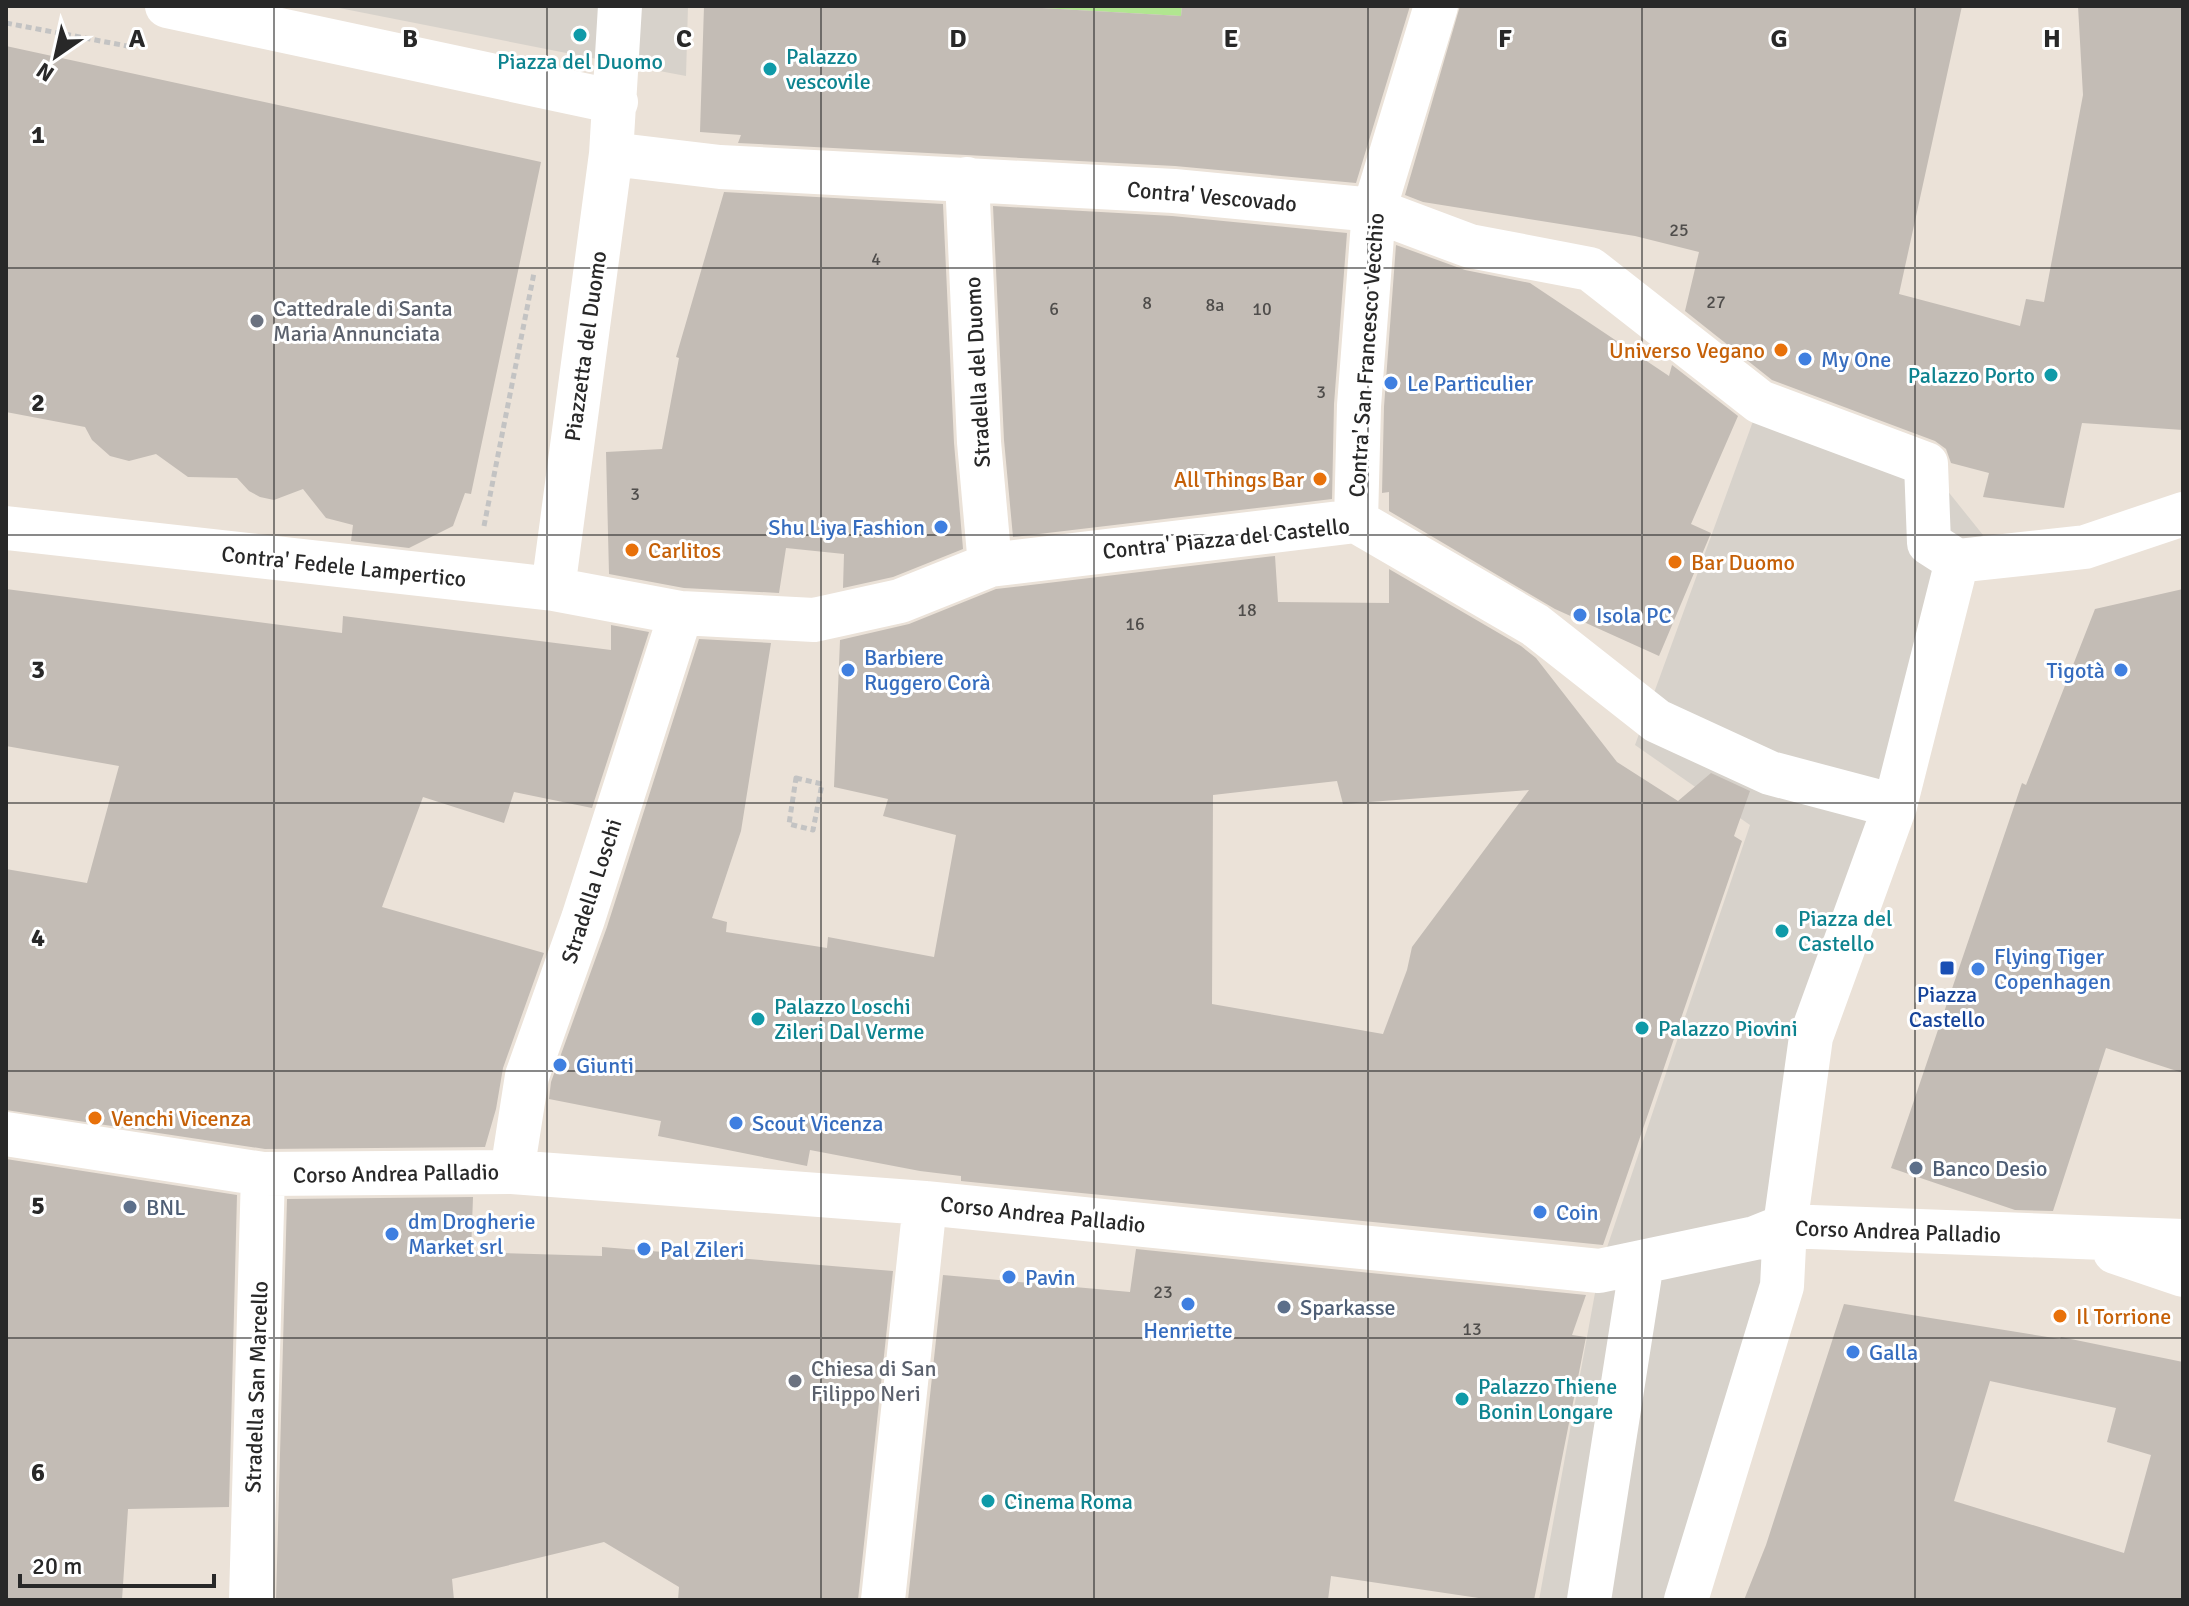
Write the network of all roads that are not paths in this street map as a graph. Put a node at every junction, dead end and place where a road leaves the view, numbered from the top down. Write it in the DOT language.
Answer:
graph roads {
  1 [pos="620,6"];
  2 [pos="1436,6"];
  3 [pos="191,8"];
  4 [pos="616,102"];
  5 [pos="611,154"];
  6 [pos="967,179"];
  7 [pos="1374,210"];
  8 [pos="2183,514"];
  9 [pos="1356,521"];
  10 [pos="6,528"];
  11 [pos="1957,561"];
  12 [pos="990,565"];
  13 [pos="553,589"];
  14 [pos="681,613"];
  15 [pos="1895,806"];
  16 [pos="6,1134"];
  17 [pos="512,1172"];
  18 [pos="263,1174"];
  19 [pos="925,1203"];
  20 [pos="1785,1226"];
  21 [pos="2075,1239"];
  22 [pos="2183,1241"];
  23 [pos="1642,1262"];
  24 [pos="2183,1275"];
  25 [pos="251,1600"];
  26 [pos="883,1600"];
  27 [pos="1589,1600"];
  28 [pos="1686,1600"];
  1 -- 4 [label="street"];
  2 -- 7 [label="street, Contra' San Francesco Vecchio"];
  3 -- 4 [label="street"];
  4 -- 5 [label="street, Piazzetta del Duomo"];
  5 -- 6 [label="street, Contra' Vescovado"];
  5 -- 13 [label="street, Piazzetta del Duomo"];
  6 -- 7 [label="street, Contra' Vescovado"];
  6 -- 12 [label="street, Stradella del Duomo"];
  7 -- 9 [label="street, Contra' San Francesco Vecchio"];
  7 -- 11 [label="street, Contra' Vescovado"];
  8 -- 11 [label="street"];
  9 -- 12 [label="street, Contra' Piazza del Castello"];
  9 -- 15 [label="street, Contra' Piazza del Castello"];
  10 -- 13 [label="street, Contra' Fedele Lampertico"];
  11 -- 15 [label="street"];
  12 -- 14 [label="street, Contra' Piazza del Castello"];
  13 -- 14 [label="street, Contra' Fedele Lampertico"];
  14 -- 17 [label="street, Stradella Loschi"];
  15 -- 20 [label="street"];
  16 -- 18 [label="street, Corso Andrea Palladio"];
  17 -- 18 [label="street, Corso Andrea Palladio"];
  17 -- 19 [label="street, Corso Andrea Palladio"];
  18 -- 25 [label="street, Stradella San Marcello"];
  19 -- 23 [label="street, Corso Andrea Palladio"];
  19 -- 26 [label="street"];
  20 -- 21 [label="street, Corso Andrea Palladio"];
  20 -- 23 [label="street, Corso Andrea Palladio"];
  20 -- 28 [label="street"];
  21 -- 22 [label="street, Corso Andrea Palladio"];
  21 -- 24 [label="street, Corso Andrea Palladio"];
  23 -- 27 [label="street"];
}
